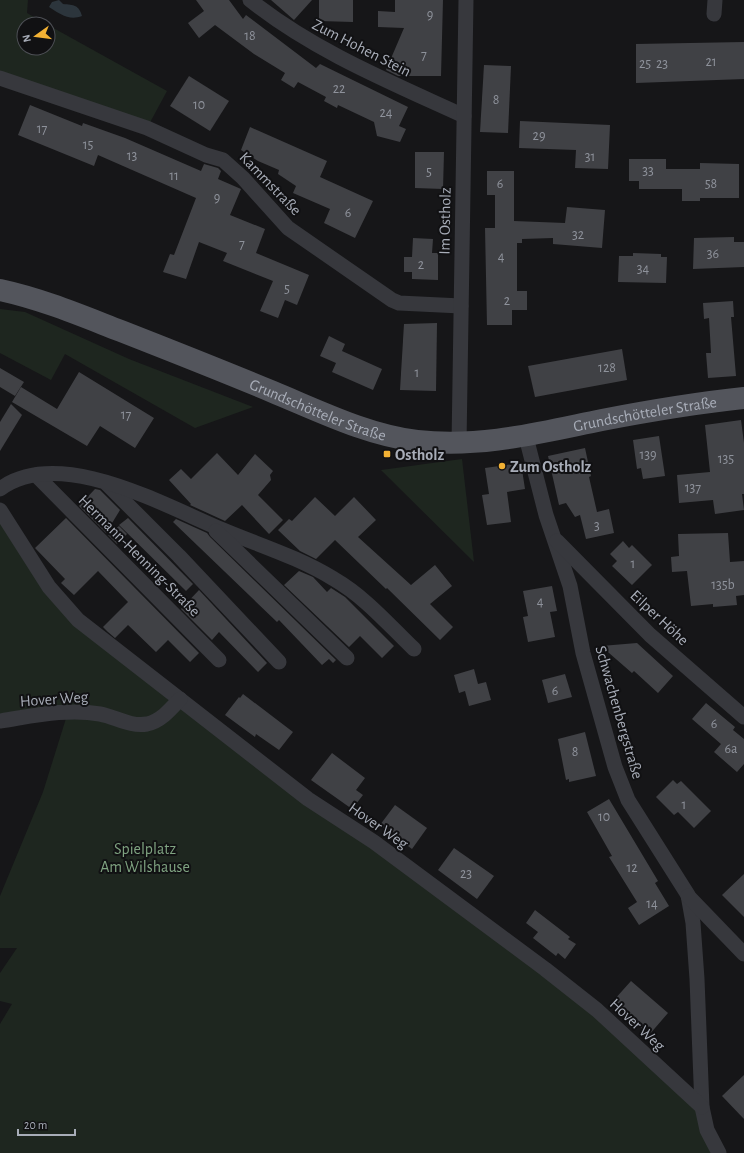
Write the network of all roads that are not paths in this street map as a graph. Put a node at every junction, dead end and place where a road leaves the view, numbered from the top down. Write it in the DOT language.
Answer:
graph roads {
  1 [pos="250,0"];
  2 [pos="466,0"];
  3 [pos="0,78"];
  4 [pos="464,116"];
  5 [pos="0,290"];
  6 [pos="461,306"];
  7 [pos="744,398"];
  8 [pos="526,437"];
  9 [pos="459,444"];
  10 [pos="36,475"];
  11 [pos="105,482"];
  12 [pos="0,489"];
  13 [pos="0,510"];
  14 [pos="209,524"];
  15 [pos="554,539"];
  16 [pos="414,648"];
  17 [pos="347,658"];
  18 [pos="219,660"];
  19 [pos="279,662"];
  20 [pos="180,699"];
  21 [pos="744,717"];
  22 [pos="0,721"];
  23 [pos="688,895"];
  24 [pos="744,954"];
  25 [pos="702,1107"];
  26 [pos="719,1153"];
  1 -- 4 [label="street, Zum Hohen Stein"];
  2 -- 4 [label="street, Im Ostholz"];
  3 -- 6 [label="street, Kammstraße"];
  4 -- 6 [label="street, Im Ostholz"];
  5 -- 9 [label="main road, Grundschötteler Straße"];
  6 -- 9 [label="street, Im Ostholz"];
  7 -- 8 [label="main road, Grundschötteler Straße"];
  8 -- 9 [label="main road, Grundschötteler Straße"];
  8 -- 15 [label="street, Schwachenbergstraße"];
  10 -- 11 [label="street, Hermann-Henning-Straße"];
  10 -- 12 [label="street, Hermann-Henning-Straße"];
  10 -- 18 [label="street, Hermann-Henning-Straße"];
  11 -- 14 [label="street, Hermann-Henning-Straße"];
  11 -- 19 [label="street, Hermann-Henning-Straße"];
  13 -- 20 [label="street"];
  14 -- 16 [label="street, Hermann-Henning-Straße"];
  14 -- 17 [label="street, Hermann-Henning-Straße"];
  15 -- 21 [label="street, Eilper Höhe"];
  15 -- 23 [label="street, Schwachenbergstraße"];
  20 -- 22 [label="street, Hover Weg"];
  20 -- 25 [label="street, Hover Weg"];
  23 -- 24 [label="street"];
  23 -- 25 [label="street, Schwachenbergstraße"];
  25 -- 26 [label="street, Schwachenbergstraße"];
}
